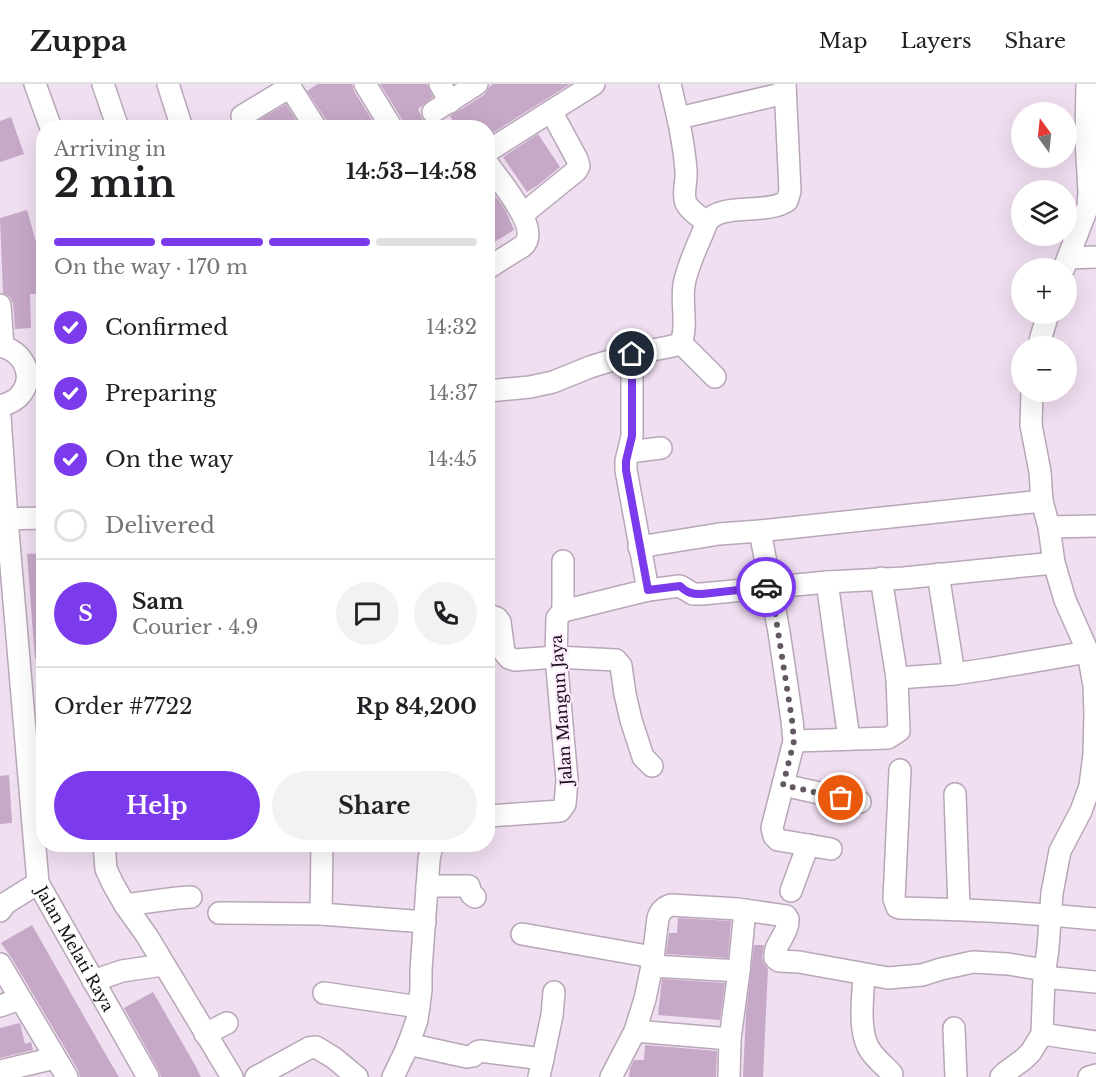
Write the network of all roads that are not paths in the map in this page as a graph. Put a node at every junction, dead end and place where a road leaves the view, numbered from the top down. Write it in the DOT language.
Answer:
graph roads {
  1 [pos="35,84"];
  2 [pos="103,84"];
  3 [pos="168,84"];
  4 [pos="365,84"];
  5 [pos="477,84"];
  6 [pos="594,84"];
  7 [pos="670,84"];
  8 [pos="1078,84"];
  9 [pos="1087,84"];
  10 [pos="785,88"];
  11 [pos="441,99"];
  12 [pos="552,111"];
  13 [pos="678,118"];
  14 [pos="48,120"];
  15 [pos="115,120"];
  16 [pos="179,120"];
  17 [pos="244,120"];
  18 [pos="311,120"];
  19 [pos="387,120"];
  20 [pos="1081,124"];
  21 [pos="495,147"];
  22 [pos="495,174"];
  23 [pos="523,214"];
  24 [pos="707,222"];
  25 [pos="1096,257"];
  26 [pos="1068,258"];
  27 [pos="1077,261"];
  28 [pos="495,263"];
  29 [pos="0,305"];
  30 [pos="681,343"];
  31 [pos="2,346"];
  32 [pos="632,354"];
  33 [pos="35,375"];
  34 [pos="715,377"];
  35 [pos="495,390"];
  36 [pos="1032,402"];
  37 [pos="0,406"];
  38 [pos="0,416"];
  39 [pos="661,448"];
  40 [pos="629,452"];
  41 [pos="1042,501"];
  42 [pos="36,518"];
  43 [pos="4,519"];
  44 [pos="1096,526"];
  45 [pos="1049,527"];
  46 [pos="760,531"];
  47 [pos="639,547"];
  48 [pos="563,561"];
  49 [pos="1054,563"];
  50 [pos="938,574"];
  51 [pos="881,578"];
  52 [pos="828,582"];
  53 [pos="771,587"];
  54 [pos="648,590"];
  55 [pos="562,611"];
  56 [pos="495,617"];
  57 [pos="1088,652"];
  58 [pos="556,657"];
  59 [pos="954,674"];
  60 [pos="897,678"];
  61 [pos="1095,701"];
  62 [pos="849,739"];
  63 [pos="794,741"];
  64 [pos="652,766"];
  65 [pos="900,770"];
  66 [pos="783,785"];
  67 [pos="955,794"];
  68 [pos="860,802"];
  69 [pos="495,816"];
  70 [pos="808,845"];
  71 [pos="831,849"];
  72 [pos="105,852"];
  73 [pos="322,852"];
  74 [pos="430,852"];
  75 [pos="38,883"];
  76 [pos="427,886"];
  77 [pos="791,891"];
  78 [pos="191,897"];
  79 [pos="475,897"];
  80 [pos="125,904"];
  81 [pos="2,905"];
  82 [pos="959,909"];
  83 [pos="745,910"];
  84 [pos="219,913"];
  85 [pos="321,914"];
  86 [pos="1050,915"];
  87 [pos="1096,919"];
  88 [pos="425,922"];
  89 [pos="143,931"];
  90 [pos="522,934"];
  91 [pos="653,962"];
  92 [pos="0,964"];
  93 [pos="163,964"];
  94 [pos="122,971"];
  95 [pos="740,971"];
  96 [pos="1045,973"];
  97 [pos="864,975"];
  98 [pos="93,981"];
  99 [pos="1096,982"];
  100 [pos="554,992"];
  101 [pos="324,993"];
  102 [pos="20,999"];
  103 [pos="0,1006"];
  104 [pos="419,1007"];
  105 [pos="227,1023"];
  106 [pos="954,1028"];
  107 [pos="635,1031"];
  108 [pos="205,1034"];
  109 [pos="1042,1034"];
  110 [pos="730,1039"];
  111 [pos="1096,1041"];
  112 [pos="408,1044"];
  113 [pos="55,1058"];
  114 [pos="541,1068"];
  115 [pos="0,1071"];
  116 [pos="892,1074"];
  117 [pos="1096,1075"];
  118 [pos="67,1077"];
  119 [pos="148,1077"];
  120 [pos="231,1077"];
  121 [pos="256,1077"];
  122 [pos="357,1077"];
  123 [pos="393,1077"];
  124 [pos="611,1077"];
  125 [pos="729,1077"];
  126 [pos="956,1077"];
  127 [pos="1001,1077"];
  128 [pos="1089,1077"];
  1 -- 14 [label="street"];
  2 -- 15 [label="street"];
  3 -- 16 [label="street"];
  4 -- 19 [label="street"];
  5 -- 11 [label="street"];
  6 -- 12 [label="street"];
  7 -- 13 [label="street"];
  8 -- 20 [label="street"];
  9 -- 20 [label="street"];
  10 -- 13 [label="street"];
  10 -- 24 [label="street"];
  12 -- 21 [label="street"];
  12 -- 23 [label="street"];
  13 -- 24 [label="street"];
  17 -- 18 [label="street"];
  20 -- 26 [label="street"];
  22 -- 23 [label="street"];
  23 -- 28 [label="street"];
  24 -- 30 [label="street"];
  25 -- 27 [label="street"];
  29 -- 31 [label="street"];
  30 -- 32 [label="street"];
  30 -- 34 [label="street"];
  31 -- 33 [label="street"];
  32 -- 35 [label="street"];
  32 -- 40 [label="street"];
  33 -- 37 [label="street"];
  36 -- 41 [label="street"];
  38 -- 43 [label="street, Jalan Melati Raya"];
  39 -- 40 [label="street"];
  40 -- 47 [label="street"];
  41 -- 45 [label="street"];
  41 -- 46 [label="street"];
  42 -- 43 [label="street"];
  43 -- 75 [label="street, Jalan Melati Raya"];
  44 -- 45 [label="street"];
  45 -- 49 [label="street"];
  46 -- 47 [label="street"];
  46 -- 53 [label="street"];
  47 -- 54 [label="street"];
  48 -- 55 [label="street"];
  49 -- 50 [label="street, Jalan Mangun Jaya"];
  49 -- 57 [label="street"];
  50 -- 51 [label="street, Jalan Mangun Jaya"];
  50 -- 59 [label="street"];
  51 -- 52 [label="street, Jalan Mangun Jaya"];
  51 -- 60 [label="street"];
  52 -- 53 [label="street, Jalan Mangun Jaya"];
  52 -- 62 [label="street"];
  53 -- 54 [label="street, Jalan Mangun Jaya"];
  53 -- 63 [label="street"];
  54 -- 55 [label="street, Jalan Mangun Jaya"];
  55 -- 58 [label="street, Jalan Mangun Jaya"];
  56 -- 58 [label="street"];
  57 -- 59 [label="street"];
  57 -- 61 [label="street"];
  58 -- 64 [label="street"];
  58 -- 69 [label="street, Jalan Mangun Jaya"];
  59 -- 60 [label="street"];
  60 -- 62 [label="street"];
  61 -- 86 [label="street"];
  62 -- 63 [label="street"];
  63 -- 66 [label="street"];
  65 -- 82 [label="street"];
  66 -- 68 [label="street"];
  66 -- 70 [label="street"];
  67 -- 82 [label="street"];
  70 -- 71 [label="street"];
  70 -- 77 [label="street"];
  72 -- 80 [label="street"];
  73 -- 85 [label="street"];
  74 -- 76 [label="street"];
  75 -- 81 [label="street"];
  75 -- 98 [label="street, Jalan Melati Raya"];
  76 -- 79 [label="street"];
  76 -- 88 [label="street"];
  78 -- 80 [label="street"];
  80 -- 89 [label="street"];
  82 -- 86 [label="street"];
  83 -- 91 [label="street"];
  83 -- 95 [label="street"];
  83 -- 97 [label="street"];
  84 -- 85 [label="street"];
  85 -- 88 [label="street"];
  86 -- 87 [label="street"];
  86 -- 96 [label="street"];
  88 -- 104 [label="street"];
  89 -- 93 [label="street"];
  89 -- 94 [label="street"];
  90 -- 91 [label="street"];
  91 -- 95 [label="street"];
  91 -- 107 [label="street"];
  92 -- 102 [label="street"];
  93 -- 94 [label="street"];
  93 -- 108 [label="street"];
  94 -- 98 [label="street"];
  95 -- 110 [label="street"];
  96 -- 97 [label="street"];
  96 -- 99 [label="street"];
  96 -- 109 [label="street"];
  97 -- 116 [label="street"];
  98 -- 119 [label="street, Jalan Melati Raya"];
  100 -- 114 [label="street"];
  101 -- 104 [label="street"];
  102 -- 103 [label="street"];
  102 -- 113 [label="street"];
  104 -- 112 [label="street"];
  105 -- 108 [label="street"];
  106 -- 126 [label="street"];
  107 -- 110 [label="street"];
  107 -- 124 [label="street"];
  108 -- 120 [label="street"];
  109 -- 111 [label="street"];
  109 -- 127 [label="street"];
  110 -- 125 [label="street"];
  112 -- 114 [label="street"];
  112 -- 123 [label="street"];
  113 -- 115 [label="street"];
  113 -- 118 [label="street"];
  117 -- 128 [label="street"];
  121 -- 122 [label="street"];
}
